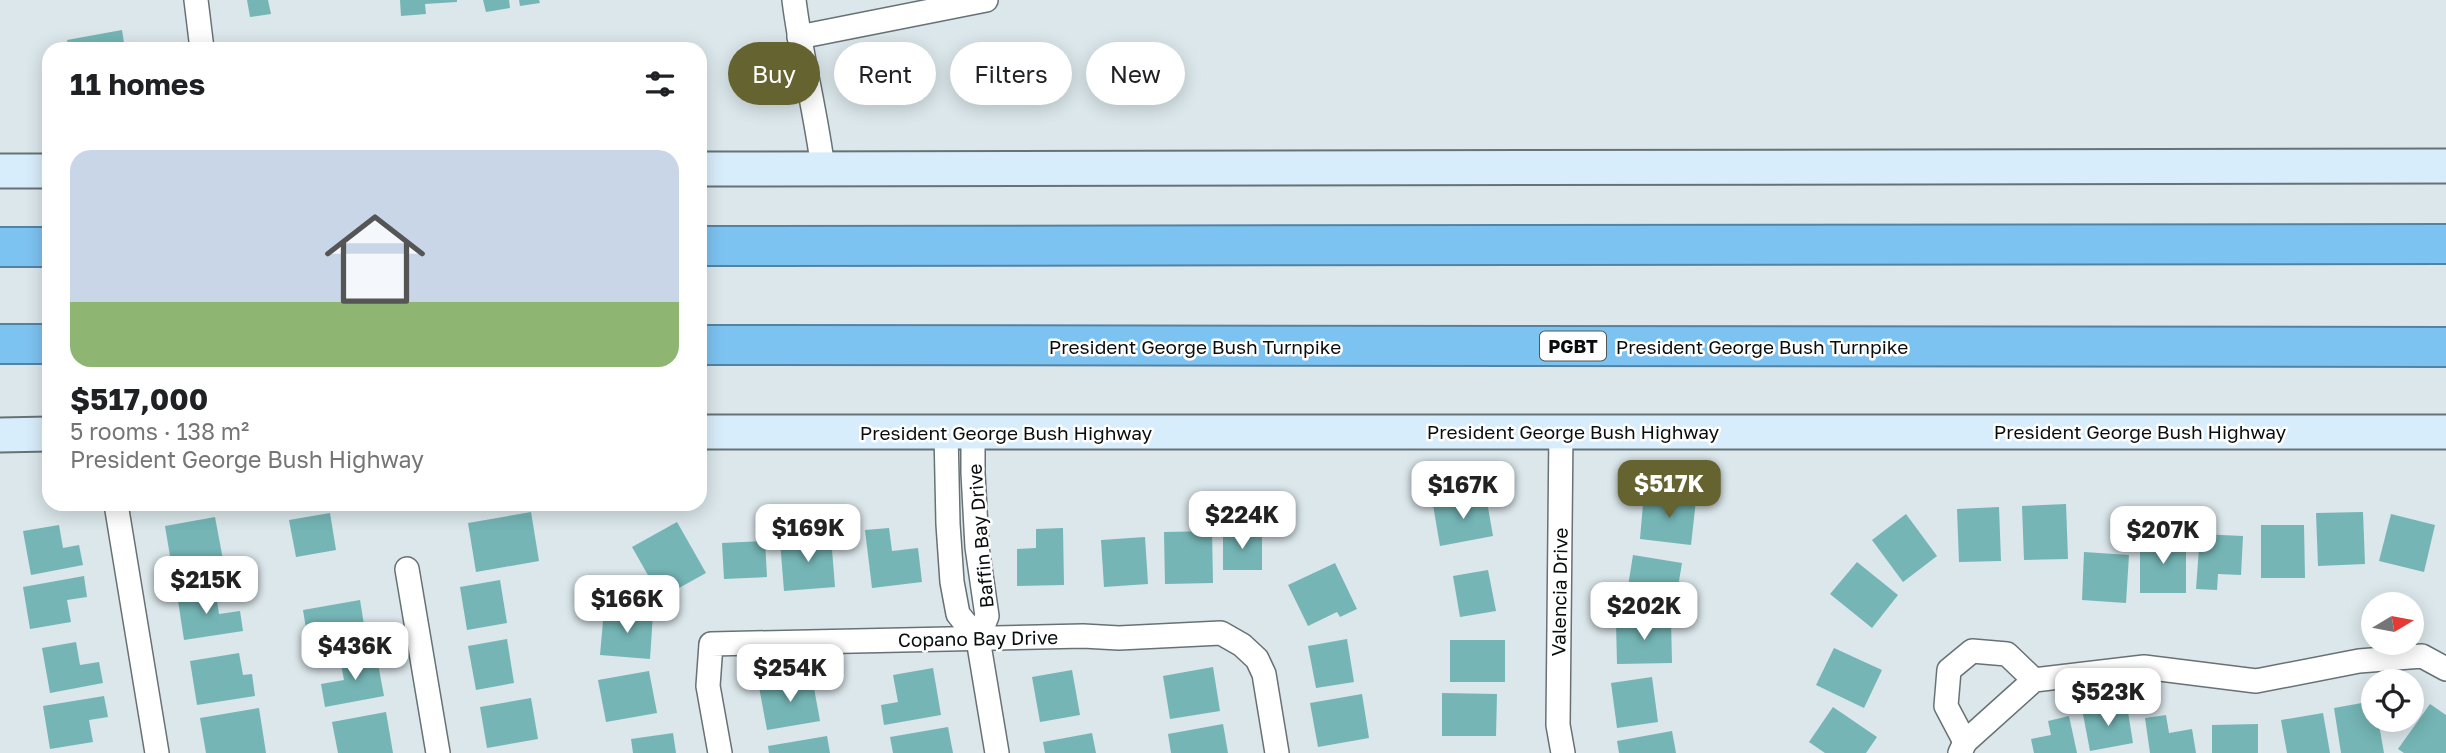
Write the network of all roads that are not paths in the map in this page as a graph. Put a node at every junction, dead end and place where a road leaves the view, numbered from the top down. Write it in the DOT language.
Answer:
graph roads {
  1 [pos="196,0"];
  2 [pos="794,0"];
  3 [pos="986,0"];
  4 [pos="799,37"];
  5 [pos="201,42"];
  6 [pos="2446,166"];
  7 [pos="707,169"];
  8 [pos="823,169"];
  9 [pos="42,171"];
  10 [pos="0,172"];
  11 [pos="2446,244"];
  12 [pos="707,246"];
  13 [pos="0,247"];
  14 [pos="42,247"];
  15 [pos="0,344"];
  16 [pos="42,344"];
  17 [pos="707,345"];
  18 [pos="2446,348"];
  19 [pos="1561,430"];
  20 [pos="707,432"];
  21 [pos="960,432"];
  22 [pos="2446,432"];
  23 [pos="42,434"];
  24 [pos="0,435"];
  25 [pos="117,511"];
  26 [pos="407,569"];
  27 [pos="978,639"];
  28 [pos="2446,669"];
  29 [pos="2034,680"];
  30 [pos="1963,748"];
  31 [pos="158,753"];
  32 [pos="438,753"];
  33 [pos="720,753"];
  34 [pos="997,753"];
  35 [pos="1277,753"];
  36 [pos="1563,753"];
  1 -- 5 [label="street"];
  2 -- 4 [label="street"];
  3 -- 4 [label="street"];
  4 -- 8 [label="street"];
  6 -- 8 [label="main road"];
  7 -- 8 [label="main road"];
  9 -- 10 [label="main road"];
  11 -- 12 [label="highway"];
  13 -- 14 [label="highway"];
  15 -- 16 [label="highway"];
  17 -- 18 [label="highway, President George Bush Turnpike / PGBT"];
  19 -- 21 [label="main road, President George Bush Highway"];
  19 -- 22 [label="main road, President George Bush Highway"];
  19 -- 36 [label="street, Valencia Drive"];
  20 -- 21 [label="main road, President George Bush Highway"];
  21 -- 27 [label="street, Baffin Bay Drive"];
  23 -- 24 [label="main road"];
  25 -- 31 [label="street"];
  26 -- 32 [label="street"];
  27 -- 33 [label="street, Copano Bay Drive"];
  27 -- 34 [label="street, Baffin Bay Drive"];
  27 -- 35 [label="street, Copano Bay Drive"];
  28 -- 29 [label="street"];
  29 -- 30 [label="street"];
  29 -- 30 [label="street"];
}
